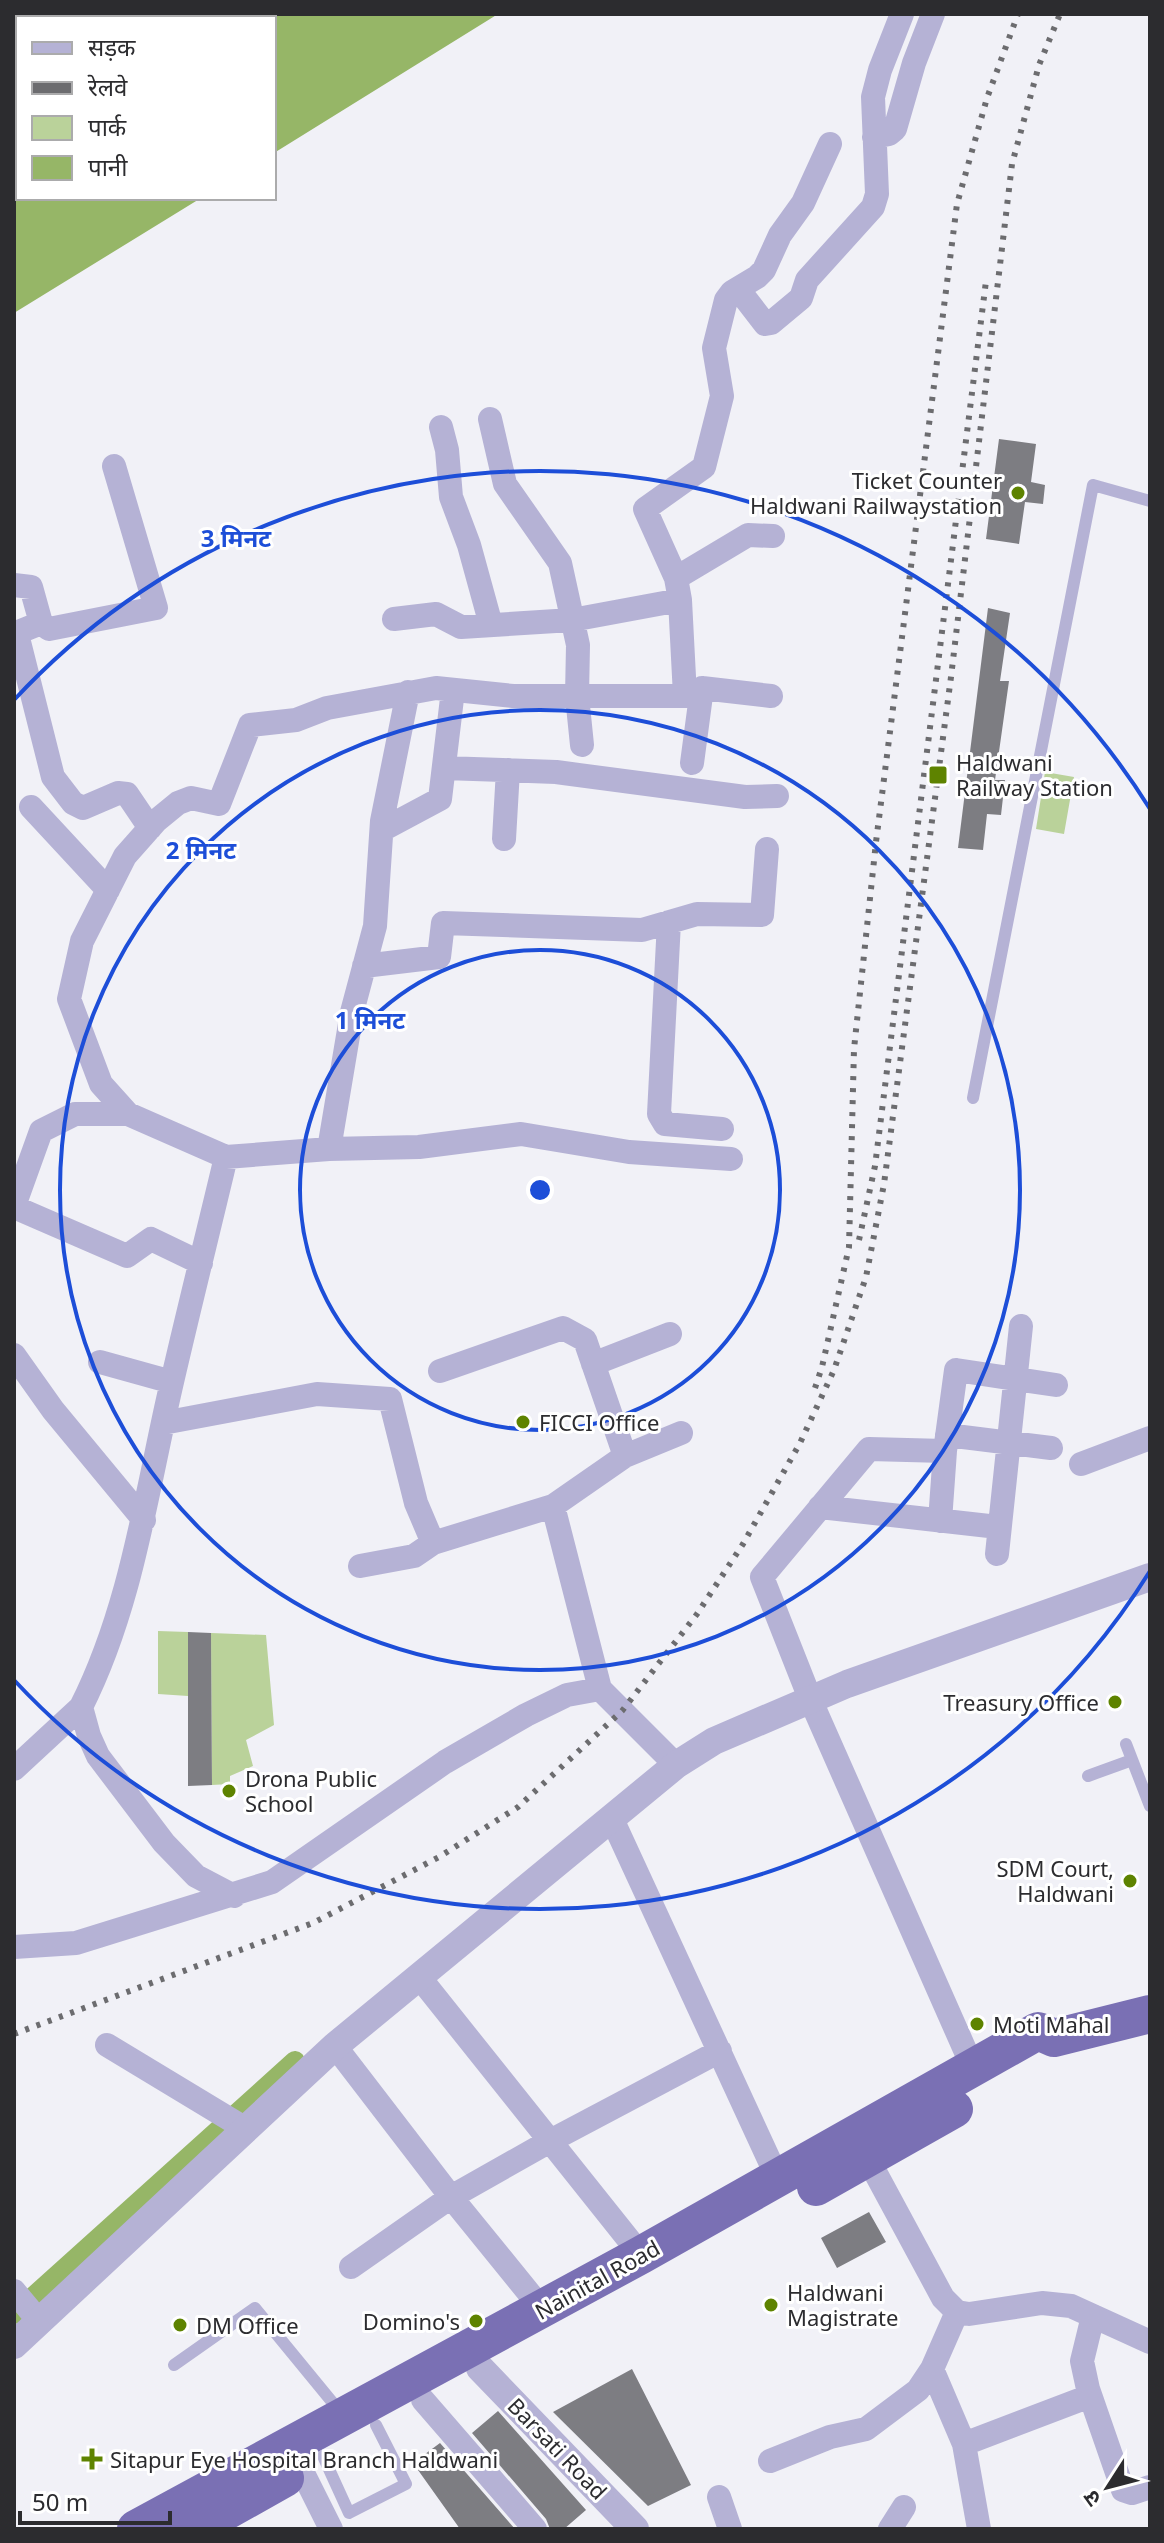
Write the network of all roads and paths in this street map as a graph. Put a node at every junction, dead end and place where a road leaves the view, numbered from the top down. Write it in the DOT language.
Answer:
graph roads {
  1 [pos="902,14"];
  2 [pos="933,14"];
  3 [pos="874,137"];
  4 [pos="830,144"];
  5 [pos="738,289"];
  6 [pos="490,419"];
  7 [pos="441,427"];
  8 [pos="114,466"];
  9 [pos="1150,501"];
  10 [pos="773,536"];
  11 [pos="14,585"];
  12 [pos="678,589"];
  13 [pos="394,619"];
  14 [pos="572,620"];
  15 [pos="41,623"];
  16 [pos="491,625"];
  17 [pos="453,690"];
  18 [pos="408,692"];
  19 [pos="694,692"];
  20 [pos="577,696"];
  21 [pos="771,696"];
  22 [pos="582,745"];
  23 [pos="692,763"];
  24 [pos="444,768"];
  25 [pos="508,770"];
  26 [pos="777,796"];
  27 [pos="31,807"];
  28 [pos="150,828"];
  29 [pos="382,830"];
  30 [pos="504,839"];
  31 [pos="767,849"];
  32 [pos="108,890"];
  33 [pos="669,922"];
  34 [pos="364,966"];
  35 [pos="973,1098"];
  36 [pos="128,1114"];
  37 [pos="722,1129"];
  38 [pos="329,1149"];
  39 [pos="226,1157"];
  40 [pos="731,1159"];
  41 [pos="16,1195"];
  42 [pos="201,1263"];
  43 [pos="1021,1326"];
  44 [pos="670,1334"];
  45 [pos="100,1362"];
  46 [pos="593,1364"];
  47 [pos="17,1367"];
  48 [pos="440,1371"];
  49 [pos="1017,1380"];
  50 [pos="172,1382"];
  51 [pos="1056,1385"];
  52 [pos="163,1423"];
  53 [pos="681,1433"];
  54 [pos="1150,1438"];
  55 [pos="1008,1442"];
  56 [pos="946,1443"];
  57 [pos="1051,1448"];
  58 [pos="625,1456"];
  59 [pos="1081,1464"];
  60 [pos="553,1506"];
  61 [pos="820,1507"];
  62 [pos="144,1520"];
  63 [pos="940,1521"];
  64 [pos="998,1527"];
  65 [pos="433,1543"];
  66 [pos="997,1554"];
  67 [pos="360,1566"];
  68 [pos="1150,1577"];
  69 [pos="600,1689"];
  70 [pos="811,1701"];
  71 [pos="81,1707"];
  72 [pos="1126,1744"];
  73 [pos="1132,1760"];
  74 [pos="676,1765"];
  75 [pos="14,1769"];
  76 [pos="1088,1776"];
  77 [pos="1150,1806"];
  78 [pos="612,1819"];
  79 [pos="234,1896"];
  80 [pos="14,1947"];
  81 [pos="420,1978"];
  82 [pos="1150,2014"];
  83 [pos="1054,2038"];
  84 [pos="107,2045"];
  85 [pos="335,2046"];
  86 [pos="720,2051"];
  87 [pos="973,2068"];
  88 [pos="246,2129"];
  89 [pos="550,2141"];
  90 [pos="862,2147"];
  91 [pos="778,2179"];
  92 [pos="451,2197"];
  93 [pos="648,2266"];
  94 [pos="351,2267"];
  95 [pos="26,2305"];
  96 [pos="542,2309"];
  97 [pos="957,2312"];
  98 [pos="1093,2316"];
  99 [pos="1150,2342"];
  100 [pos="14,2345"];
  101 [pos="174,2365"];
  102 [pos="480,2368"];
  103 [pos="932,2369"];
  104 [pos="1090,2396"];
  105 [pos="423,2400"];
  106 [pos="360,2421"];
  107 [pos="964,2444"];
  108 [pos="770,2461"];
  109 [pos="312,2462"];
  110 [pos="1150,2487"];
  111 [pos="719,2497"];
  112 [pos="904,2507"];
  113 [pos="136,2529"];
  114 [pos="194,2529"];
  115 [pos="331,2529"];
  116 [pos="535,2529"];
  117 [pos="635,2529"];
  118 [pos="730,2529"];
  119 [pos="890,2529"];
  120 [pos="979,2529"];
  1 -- 3 [label="street"];
  2 -- 3 [label="street"];
  3 -- 5 [label="street"];
  4 -- 5 [label="street"];
  5 -- 12 [label="street"];
  6 -- 14 [label="street"];
  7 -- 16 [label="street"];
  8 -- 15 [label="street"];
  9 -- 35 [label="lane"];
  10 -- 12 [label="street"];
  11 -- 15 [label="street"];
  12 -- 14 [label="street"];
  12 -- 19 [label="street"];
  13 -- 16 [label="street"];
  14 -- 16 [label="street"];
  14 -- 20 [label="street"];
  15 -- 28 [label="street"];
  17 -- 18 [label="street"];
  17 -- 20 [label="street"];
  17 -- 24 [label="street"];
  18 -- 28 [label="street"];
  18 -- 29 [label="street"];
  19 -- 20 [label="street"];
  19 -- 21 [label="street"];
  19 -- 23 [label="street"];
  20 -- 22 [label="street"];
  24 -- 25 [label="street"];
  24 -- 29 [label="street"];
  25 -- 26 [label="street"];
  25 -- 30 [label="street"];
  27 -- 32 [label="street"];
  28 -- 32 [label="street"];
  29 -- 34 [label="street"];
  31 -- 33 [label="street"];
  32 -- 36 [label="street"];
  33 -- 34 [label="street"];
  33 -- 37 [label="street"];
  34 -- 38 [label="street"];
  36 -- 39 [label="street"];
  36 -- 41 [label="street"];
  38 -- 39 [label="street"];
  38 -- 40 [label="street"];
  39 -- 42 [label="street"];
  41 -- 42 [label="street"];
  42 -- 50 [label="street"];
  43 -- 49 [label="street"];
  44 -- 46 [label="street"];
  45 -- 50 [label="street"];
  46 -- 48 [label="street"];
  46 -- 58 [label="street"];
  47 -- 62 [label="street"];
  49 -- 51 [label="street"];
  49 -- 55 [label="street"];
  49 -- 56 [label="street"];
  50 -- 52 [label="street"];
  52 -- 62 [label="street"];
  52 -- 65 [label="street"];
  53 -- 58 [label="street"];
  54 -- 59 [label="street"];
  55 -- 56 [label="street"];
  55 -- 57 [label="street"];
  55 -- 64 [label="street"];
  56 -- 61 [label="street"];
  56 -- 63 [label="street"];
  58 -- 60 [label="street"];
  60 -- 65 [label="street"];
  60 -- 69 [label="street"];
  61 -- 63 [label="street"];
  61 -- 70 [label="street"];
  62 -- 71 [label="street"];
  63 -- 64 [label="street"];
  64 -- 66 [label="street"];
  65 -- 67 [label="street"];
  68 -- 70 [label="street"];
  69 -- 74 [label="street"];
  69 -- 79 [label="street"];
  70 -- 74 [label="street"];
  70 -- 87 [label="street"];
  71 -- 75 [label="street"];
  71 -- 79 [label="street"];
  72 -- 73 [label="lane"];
  73 -- 76 [label="lane"];
  73 -- 77 [label="lane"];
  74 -- 78 [label="street"];
  78 -- 81 [label="street"];
  78 -- 86 [label="street"];
  79 -- 80 [label="street"];
  81 -- 85 [label="street"];
  81 -- 89 [label="street"];
  82 -- 83 [label="highway, Nainital Road"];
  83 -- 87 [label="highway, Nainital Road"];
  83 -- 90 [label="highway, Nainital Road"];
  84 -- 88 [label="street"];
  85 -- 88 [label="street"];
  85 -- 92 [label="street"];
  86 -- 89 [label="street"];
  86 -- 91 [label="street"];
  87 -- 90 [label="highway, Nainital Road"];
  88 -- 95 [label="street"];
  89 -- 92 [label="street"];
  89 -- 93 [label="street"];
  90 -- 91 [label="highway, Nainital Road"];
  90 -- 93 [label="highway, Nainital Road"];
  90 -- 97 [label="street"];
  91 -- 93 [label="highway, Nainital Road"];
  92 -- 94 [label="street"];
  92 -- 96 [label="street"];
  93 -- 96 [label="highway, Nainital Road"];
  93 -- 102 [label="highway, Nainital Road"];
  95 -- 100 [label="street"];
  96 -- 106 [label="highway, Nainital Road"];
  97 -- 98 [label="street"];
  97 -- 103 [label="street"];
  98 -- 99 [label="street"];
  98 -- 104 [label="street"];
  101 -- 106 [label="lane"];
  102 -- 105 [label="highway, Nainital Road"];
  102 -- 117 [label="street, Barsati Road"];
  103 -- 107 [label="street"];
  103 -- 108 [label="street"];
  104 -- 107 [label="street"];
  104 -- 110 [label="street"];
  105 -- 106 [label="highway, Nainital Road"];
  105 -- 116 [label="street"];
  106 -- 109 [label="highway, Nainital Road"];
  106 -- 109 [label="lane"];
  106 -- 113 [label="highway, Nainital Road"];
  107 -- 120 [label="street"];
  109 -- 114 [label="highway, Nainital Road"];
  109 -- 115 [label="street"];
  111 -- 118 [label="street"];
  112 -- 119 [label="street"];
}
